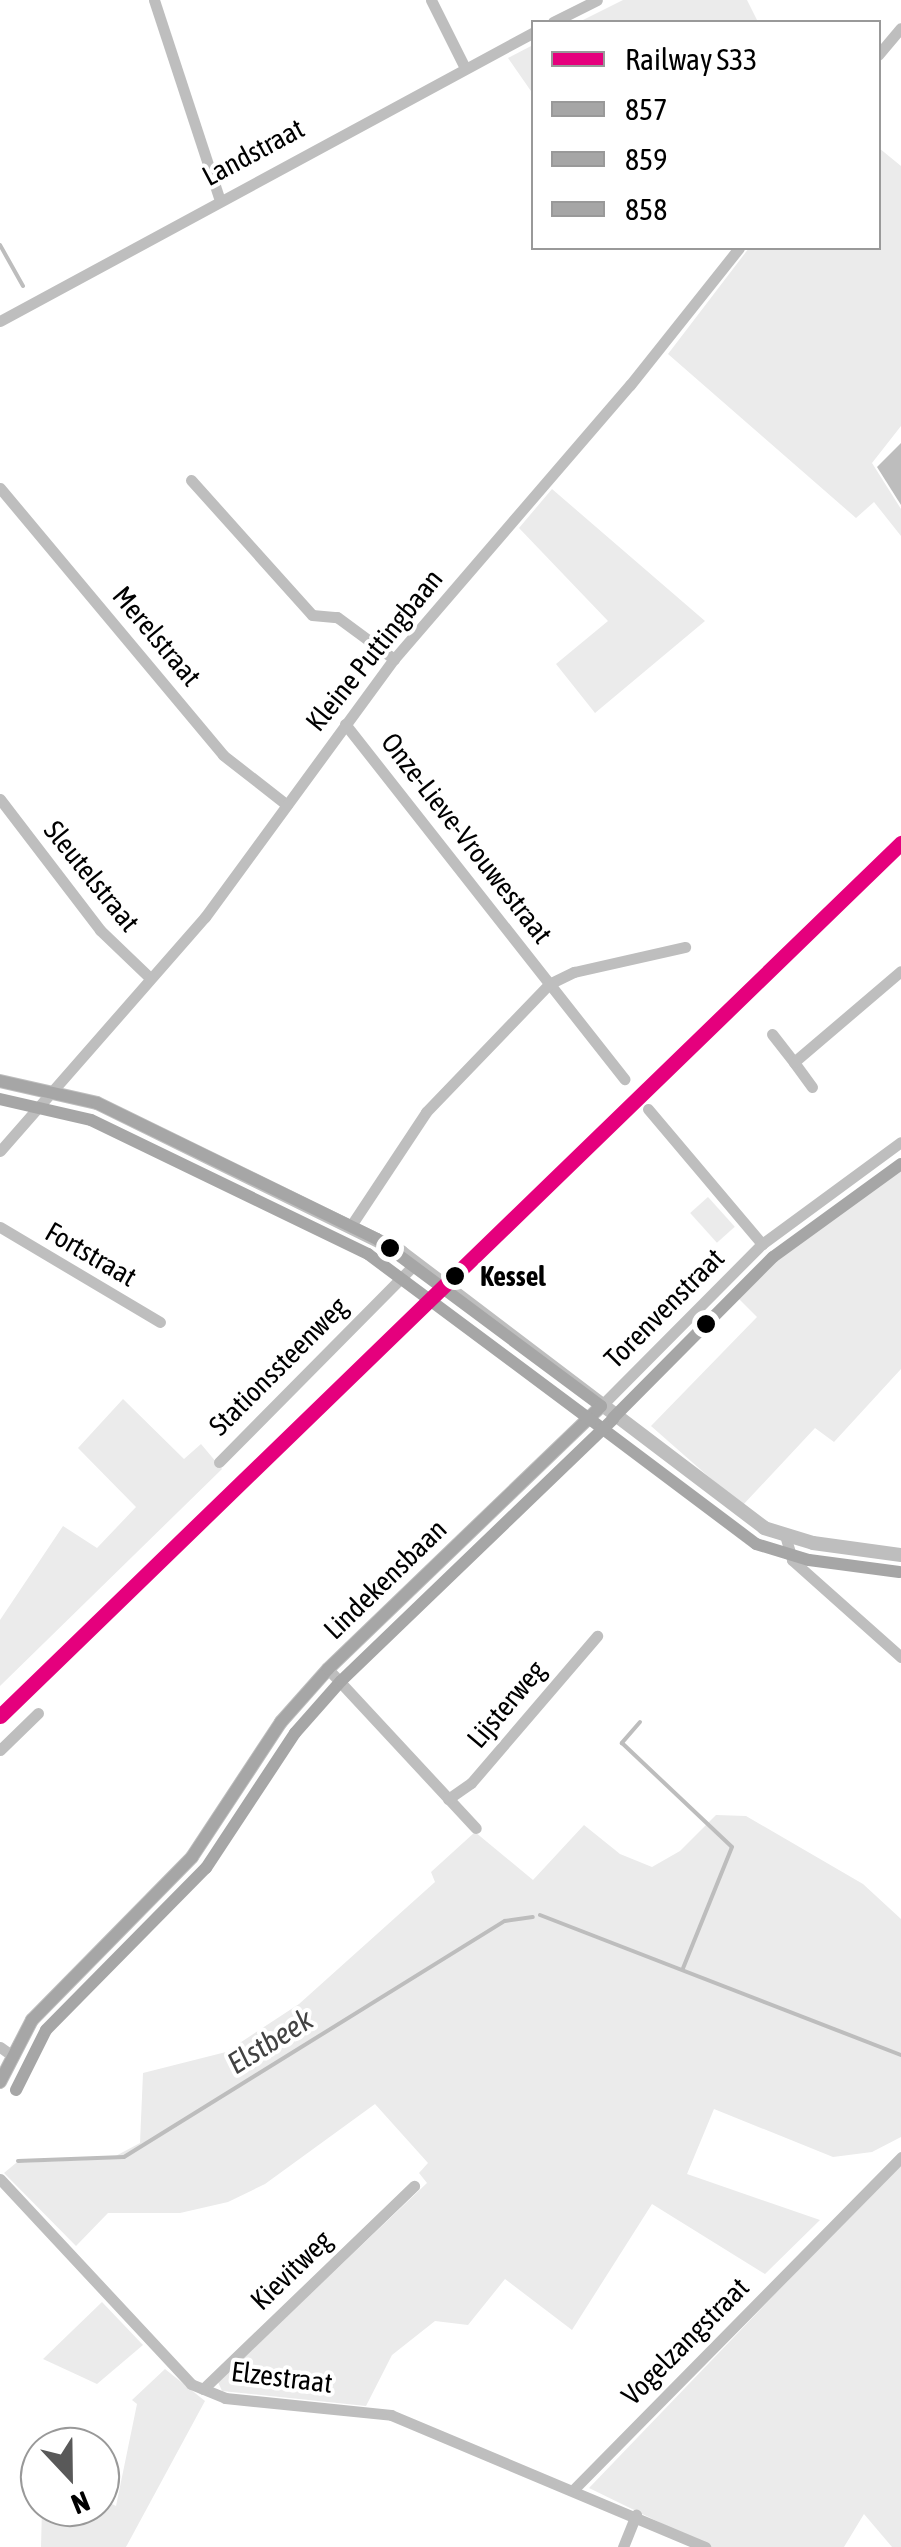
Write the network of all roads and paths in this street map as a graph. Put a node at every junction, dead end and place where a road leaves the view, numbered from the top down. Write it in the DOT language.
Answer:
graph roads {
  1 [pos="154,0"];
  2 [pos="432,0"];
  3 [pos="597,0"];
  4 [pos="557,20"];
  5 [pos="901,28"];
  6 [pos="531,34"];
  7 [pos="881,52"];
  8 [pos="465,68"];
  9 [pos="219,198"];
  10 [pos="737,250"];
  11 [pos="0,321"];
  12 [pos="191,480"];
  13 [pos="0,488"];
  14 [pos="394,659"];
  15 [pos="345,724"];
  16 [pos="0,800"];
  17 [pos="287,804"];
  18 [pos="686,946"];
  19 [pos="901,971"];
  20 [pos="150,978"];
  21 [pos="549,984"];
  22 [pos="772,1034"];
  23 [pos="794,1062"];
  24 [pos="624,1079"];
  25 [pos="0,1081"];
  26 [pos="812,1087"];
  27 [pos="53,1088"];
  28 [pos="648,1109"];
  29 [pos="901,1142"];
  30 [pos="1,1146"];
  31 [pos="0,1227"];
  32 [pos="350,1228"];
  33 [pos="762,1244"];
  34 [pos="416,1263"];
  35 [pos="160,1322"];
  36 [pos="601,1406"];
  37 [pos="218,1462"];
  38 [pos="785,1535"];
  39 [pos="901,1555"];
  40 [pos="597,1636"];
  41 [pos="901,1657"];
  42 [pos="328,1669"];
  43 [pos="38,1712"];
  44 [pos="0,1750"];
  45 [pos="448,1799"];
  46 [pos="476,1828"];
  47 [pos="5,2051"];
  48 [pos="0,2082"];
  49 [pos="901,2157"];
  50 [pos="0,2179"];
  51 [pos="414,2186"];
  52 [pos="202,2389"];
  53 [pos="575,2488"];
  54 [pos="636,2514"];
  55 [pos="623,2547"];
  56 [pos="705,2547"];
  1 -- 9 [label="street"];
  2 -- 8 [label="street"];
  3 -- 4 [label="street"];
  5 -- 7 [label="street"];
  6 -- 8 [label="street, Landstraat"];
  8 -- 9 [label="street, Landstraat"];
  9 -- 11 [label="street, Landstraat"];
  10 -- 14 [label="street, Kleine Puttingbaan"];
  12 -- 14 [label="street"];
  13 -- 17 [label="street, Merelstraat"];
  14 -- 15 [label="street, Kleine Puttingbaan"];
  15 -- 17 [label="street, Kleine Puttingbaan"];
  15 -- 21 [label="street, Onze-Lieve-Vrouwestraat"];
  16 -- 20 [label="street, Sleutelstraat"];
  17 -- 20 [label="street, Kleine Puttingbaan"];
  18 -- 21 [label="street, Onze-Lieve-Vrouwestraat"];
  19 -- 23 [label="street"];
  20 -- 27 [label="street, Kleine Puttingbaan"];
  21 -- 24 [label="street, Onze-Lieve-Vrouwestraat"];
  21 -- 32 [label="street, Onze-Lieve-Vrouwestraat"];
  22 -- 23 [label="street"];
  23 -- 26 [label="street"];
  25 -- 27 [label="street"];
  27 -- 30 [label="street"];
  27 -- 32 [label="street"];
  28 -- 33 [label="street, Torenvenstraat"];
  29 -- 33 [label="street, Torenvenstraat"];
  31 -- 35 [label="street, Fortstraat"];
  32 -- 34 [label="street"];
  33 -- 36 [label="street, Torenvenstraat"];
  34 -- 36 [label="street"];
  34 -- 37 [label="street, Stationssteenweg"];
  36 -- 38 [label="street"];
  36 -- 42 [label="street, Lindekensbaan"];
  38 -- 39 [label="street"];
  38 -- 41 [label="street"];
  40 -- 45 [label="street, Lijsterweg"];
  42 -- 45 [label="street"];
  42 -- 47 [label="street, Lindekensbaan"];
  43 -- 44 [label="street"];
  45 -- 46 [label="street"];
  47 -- 48 [label="street, Lindekensbaan"];
  49 -- 53 [label="street, Vogelzangstraat"];
  50 -- 52 [label="street, Elzestraat"];
  51 -- 52 [label="street, Kievitweg"];
  52 -- 53 [label="street, Elzestraat"];
  53 -- 54 [label="street"];
  54 -- 55 [label="street"];
  54 -- 56 [label="street"];
}
